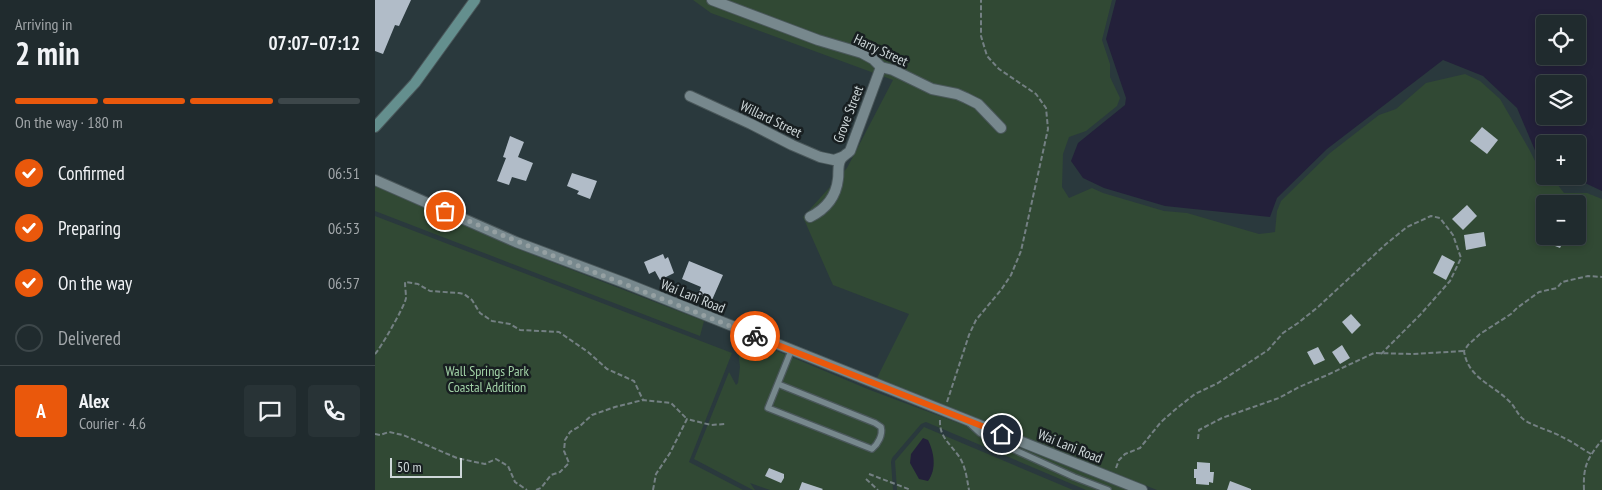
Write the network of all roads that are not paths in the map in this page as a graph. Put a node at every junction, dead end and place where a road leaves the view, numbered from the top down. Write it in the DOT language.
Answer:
graph roads {
  1 [pos="475,0"];
  2 [pos="712,0"];
  3 [pos="881,67"];
  4 [pos="690,96"];
  5 [pos="375,127"];
  6 [pos="1001,128"];
  7 [pos="842,157"];
  8 [pos="375,180"];
  9 [pos="811,217"];
  10 [pos="791,351"];
  11 [pos="778,384"];
  12 [pos="965,419"];
  13 [pos="1109,490"];
  14 [pos="1142,490"];
  1 -- 5 [label="main road"];
  2 -- 3 [label="street, Harry Street"];
  3 -- 6 [label="street, Harry Street"];
  3 -- 7 [label="street, Grove Street"];
  4 -- 7 [label="street, Willard Street"];
  7 -- 9 [label="street, Grove Street"];
  8 -- 10 [label="street, Wai Lani Road"];
  10 -- 11 [label="lane"];
  10 -- 12 [label="street, Wai Lani Road"];
  11 -- 11 [label="lane"];
  12 -- 13 [label="lane"];
  12 -- 14 [label="street, Wai Lani Road"];
}
